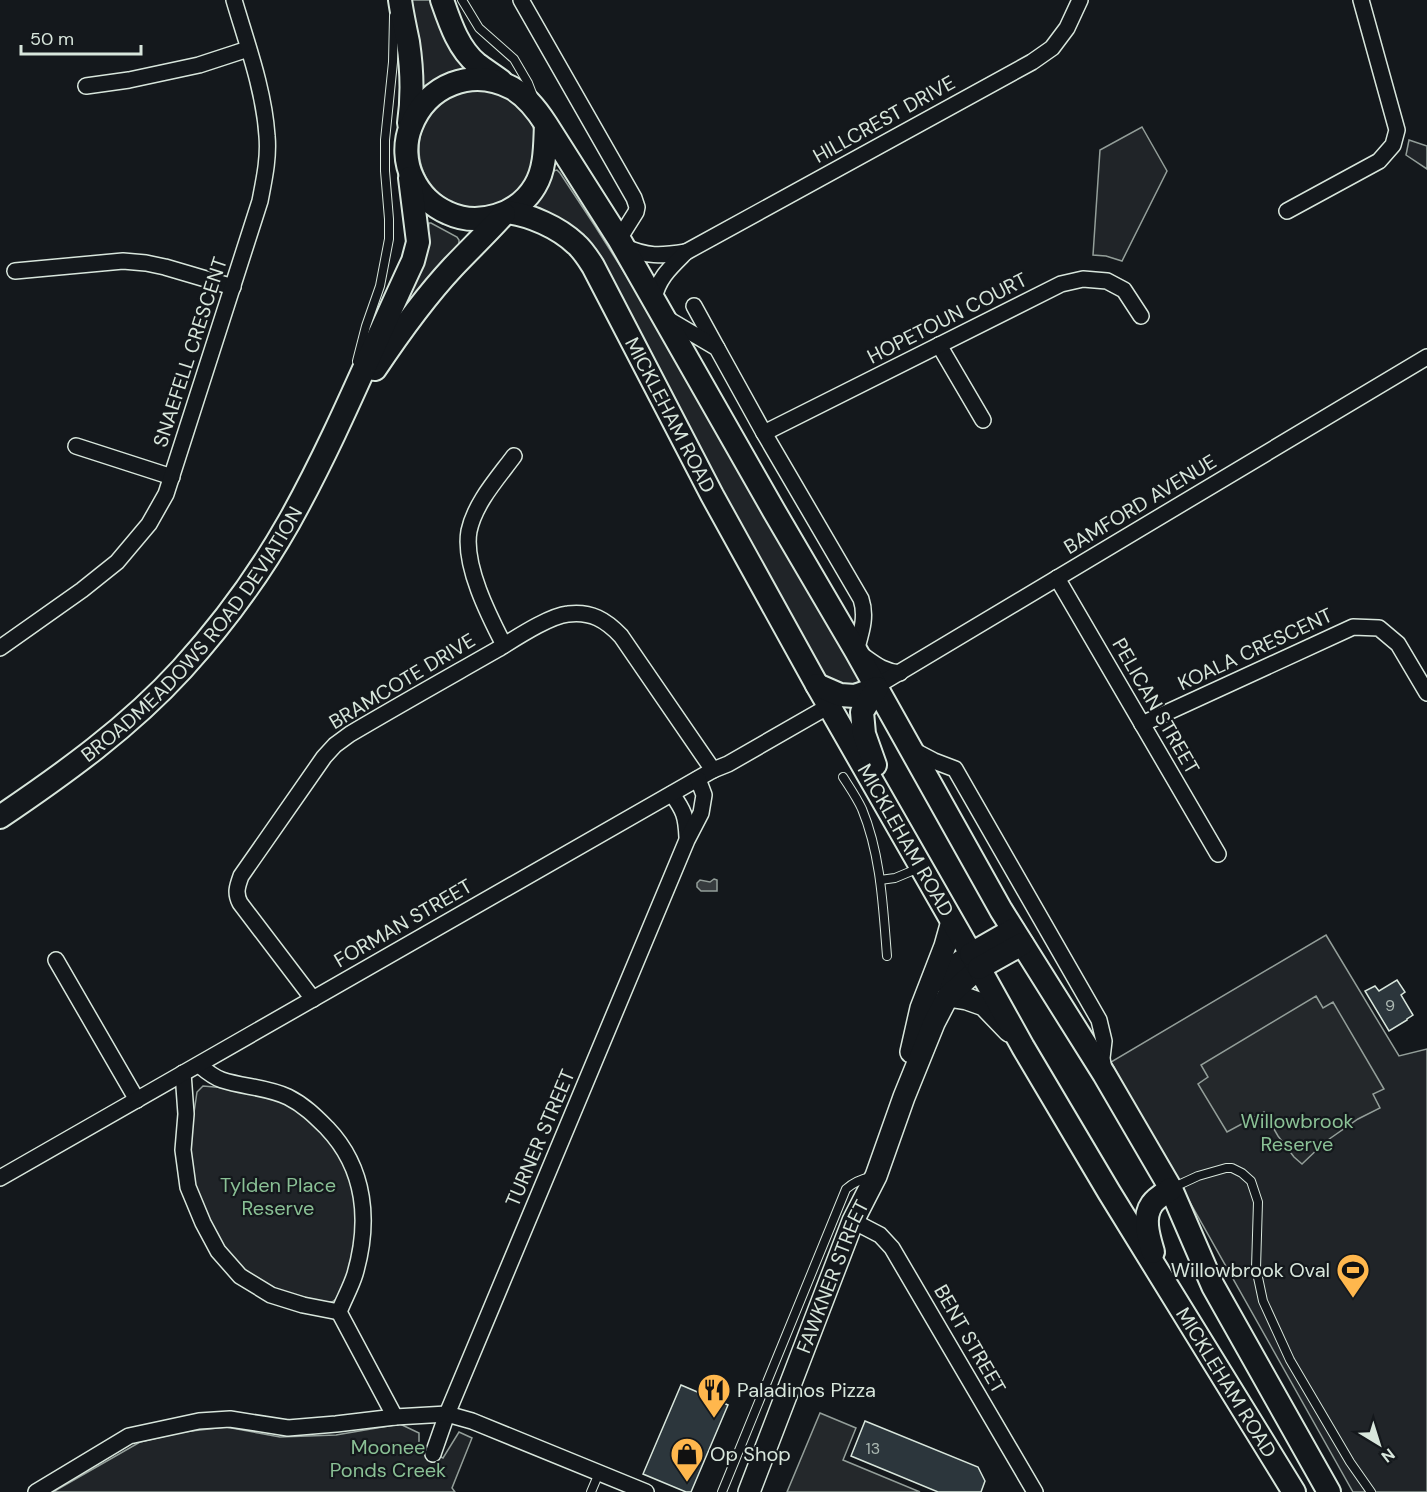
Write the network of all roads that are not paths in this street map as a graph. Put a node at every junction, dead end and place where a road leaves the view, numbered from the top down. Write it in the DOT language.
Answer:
graph roads {
  1 [pos="234,0"];
  2 [pos="442,0"];
  3 [pos="462,0"];
  4 [pos="521,0"];
  5 [pos="1080,0"];
  6 [pos="1361,0"];
  7 [pos="400,2"];
  8 [pos="248,50"];
  9 [pos="86,86"];
  10 [pos="513,89"];
  11 [pos="542,118"];
  12 [pos="407,135"];
  13 [pos="410,172"];
  14 [pos="1287,211"];
  15 [pos="506,213"];
  16 [pos="621,243"];
  17 [pos="686,252"];
  18 [pos="15,271"];
  19 [pos="233,287"];
  20 [pos="694,306"];
  21 [pos="659,308"];
  22 [pos="1142,316"];
  23 [pos="939,345"];
  24 [pos="717,348"];
  25 [pos="1427,357"];
  26 [pos="342,416"];
  27 [pos="983,420"];
  28 [pos="764,433"];
  29 [pos="76,446"];
  30 [pos="514,456"];
  31 [pos="172,477"];
  32 [pos="1058,578"];
  33 [pos="504,645"];
  34 [pos="0,647"];
  35 [pos="856,651"];
  36 [pos="900,673"];
  37 [pos="817,685"];
  38 [pos="877,688"];
  39 [pos="1427,693"];
  40 [pos="829,706"];
  41 [pos="1142,724"];
  42 [pos="910,749"];
  43 [pos="713,770"];
  44 [pos="843,777"];
  45 [pos="698,779"];
  46 [pos="672,794"];
  47 [pos="0,817"];
  48 [pos="893,817"];
  49 [pos="687,840"];
  50 [pos="1218,854"];
  51 [pos="921,868"];
  52 [pos="880,880"];
  53 [pos="952,921"];
  54 [pos="1017,937"];
  55 [pos="887,956"];
  56 [pos="56,960"];
  57 [pos="975,961"];
  58 [pos="929,985"];
  59 [pos="948,996"];
  60 [pos="313,999"];
  61 [pos="1023,1047"];
  62 [pos="199,1065"];
  63 [pos="183,1073"];
  64 [pos="1104,1074"];
  65 [pos="904,1096"];
  66 [pos="137,1100"];
  67 [pos="876,1176"];
  68 [pos="0,1178"];
  69 [pos="1171,1189"];
  70 [pos="1109,1192"];
  71 [pos="853,1221"];
  72 [pos="1158,1271"];
  73 [pos="339,1312"];
  74 [pos="447,1414"];
  75 [pos="395,1417"];
  76 [pos="1302,1443"];
  77 [pos="434,1454"];
  78 [pos="599,1473"];
  79 [pos="1289,1483"];
  80 [pos="36,1492"];
  81 [pos="591,1492"];
  82 [pos="646,1492"];
  83 [pos="722,1492"];
  84 [pos="748,1492"];
  85 [pos="1035,1492"];
  86 [pos="1329,1492"];
  87 [pos="1371,1492"];
  1 -- 8 [label="street, SNAEFELL CRESCENT"];
  2 -- 10 [label="main road"];
  3 -- 11 [label="lane"];
  4 -- 16 [label="street"];
  5 -- 17 [label="street, HILLCREST DRIVE"];
  6 -- 14 [label="street"];
  7 -- 12 [label="main road"];
  7 -- 26 [label="lane"];
  8 -- 9 [label="street"];
  8 -- 19 [label="street, SNAEFELL CRESCENT"];
  10 -- 11 [label="main road"];
  10 -- 12 [label="main road"];
  11 -- 15 [label="main road"];
  11 -- 16 [label="main road, MICKLEHAM ROAD"];
  12 -- 13 [label="main road"];
  13 -- 15 [label="main road"];
  13 -- 26 [label="main road, BROADMEADOWS ROAD DEVIATION"];
  15 -- 26 [label="main road, BROADMEADOWS ROAD DEVIATION"];
  15 -- 37 [label="main road, MICKLEHAM ROAD"];
  16 -- 17 [label="street, HILLCREST DRIVE"];
  16 -- 21 [label="main road, MICKLEHAM ROAD"];
  17 -- 21 [label="street, HILLCREST DRIVE"];
  18 -- 19 [label="street"];
  19 -- 31 [label="street, SNAEFELL CRESCENT"];
  20 -- 24 [label="street"];
  21 -- 24 [label="street, MICKLEHAM ROAD"];
  21 -- 35 [label="main road, MICKLEHAM ROAD"];
  22 -- 23 [label="street, HOPETOUN COURT"];
  23 -- 27 [label="street"];
  23 -- 28 [label="street, HOPETOUN COURT"];
  24 -- 28 [label="street, MICKLEHAM ROAD"];
  25 -- 32 [label="street, BAMFORD AVENUE"];
  26 -- 47 [label="main road, BROADMEADOWS ROAD DEVIATION"];
  28 -- 35 [label="street, MICKLEHAM ROAD"];
  29 -- 31 [label="street"];
  30 -- 33 [label="street"];
  31 -- 34 [label="street, SNAEFELL CRESCENT"];
  32 -- 36 [label="street, BAMFORD AVENUE"];
  32 -- 41 [label="street, PELICAN STREET"];
  33 -- 43 [label="street, BRAMCOTE DRIVE"];
  33 -- 60 [label="street, BRAMCOTE DRIVE"];
  35 -- 36 [label="street"];
  35 -- 38 [label="main road, MICKLEHAM ROAD"];
  36 -- 38 [label="street, BAMFORD AVENUE"];
  37 -- 38 [label="main road"];
  37 -- 40 [label="main road, MICKLEHAM ROAD"];
  38 -- 42 [label="main road, MICKLEHAM ROAD"];
  38 -- 48 [label="main road"];
  39 -- 41 [label="street, KOALA CRESCENT"];
  40 -- 43 [label="street, FORMAN STREET"];
  40 -- 48 [label="main road, MICKLEHAM ROAD"];
  41 -- 50 [label="street, PELICAN STREET"];
  42 -- 54 [label="main road, MICKLEHAM ROAD"];
  42 -- 64 [label="street, MICKLEHAM ROAD"];
  43 -- 45 [label="street, FORMAN STREET"];
  44 -- 52 [label="lane"];
  45 -- 46 [label="street, FORMAN STREET"];
  45 -- 49 [label="street, TURNER STREET"];
  46 -- 49 [label="street"];
  46 -- 60 [label="street, FORMAN STREET"];
  48 -- 51 [label="main road, MICKLEHAM ROAD"];
  49 -- 74 [label="street, TURNER STREET"];
  51 -- 52 [label="lane"];
  51 -- 53 [label="main road, MICKLEHAM ROAD"];
  52 -- 55 [label="lane"];
  53 -- 57 [label="main road, MICKLEHAM ROAD"];
  53 -- 58 [label="street, FAWKNER STREET"];
  54 -- 57 [label="main road"];
  54 -- 64 [label="main road, MICKLEHAM ROAD"];
  56 -- 66 [label="street"];
  57 -- 58 [label="street"];
  57 -- 59 [label="street, FAWKNER STREET"];
  57 -- 61 [label="main road, MICKLEHAM ROAD"];
  58 -- 65 [label="street, FAWKNER STREET"];
  59 -- 61 [label="street"];
  59 -- 65 [label="street, FAWKNER STREET"];
  60 -- 62 [label="street, FORMAN STREET"];
  61 -- 70 [label="main road, MICKLEHAM ROAD"];
  62 -- 63 [label="street, FORMAN STREET"];
  62 -- 73 [label="street"];
  63 -- 66 [label="street, FORMAN STREET"];
  63 -- 73 [label="street"];
  64 -- 69 [label="main road, MICKLEHAM ROAD"];
  65 -- 67 [label="street, FAWKNER STREET"];
  66 -- 68 [label="street, FORMAN STREET"];
  67 -- 71 [label="street, FAWKNER STREET"];
  67 -- 83 [label="lane"];
  69 -- 70 [label="main road"];
  69 -- 72 [label="main road"];
  69 -- 76 [label="main road, MICKLEHAM ROAD"];
  69 -- 87 [label="lane"];
  70 -- 72 [label="main road, MICKLEHAM ROAD"];
  71 -- 84 [label="street, FAWKNER STREET"];
  71 -- 85 [label="street, BENT STREET"];
  72 -- 79 [label="main road, MICKLEHAM ROAD"];
  73 -- 75 [label="street"];
  74 -- 75 [label="street"];
  74 -- 77 [label="street, TURNER STREET"];
  74 -- 78 [label="street"];
  75 -- 80 [label="street"];
  76 -- 79 [label="main road"];
  76 -- 86 [label="main road, MICKLEHAM ROAD"];
  78 -- 81 [label="lane"];
  78 -- 82 [label="street"];
}
